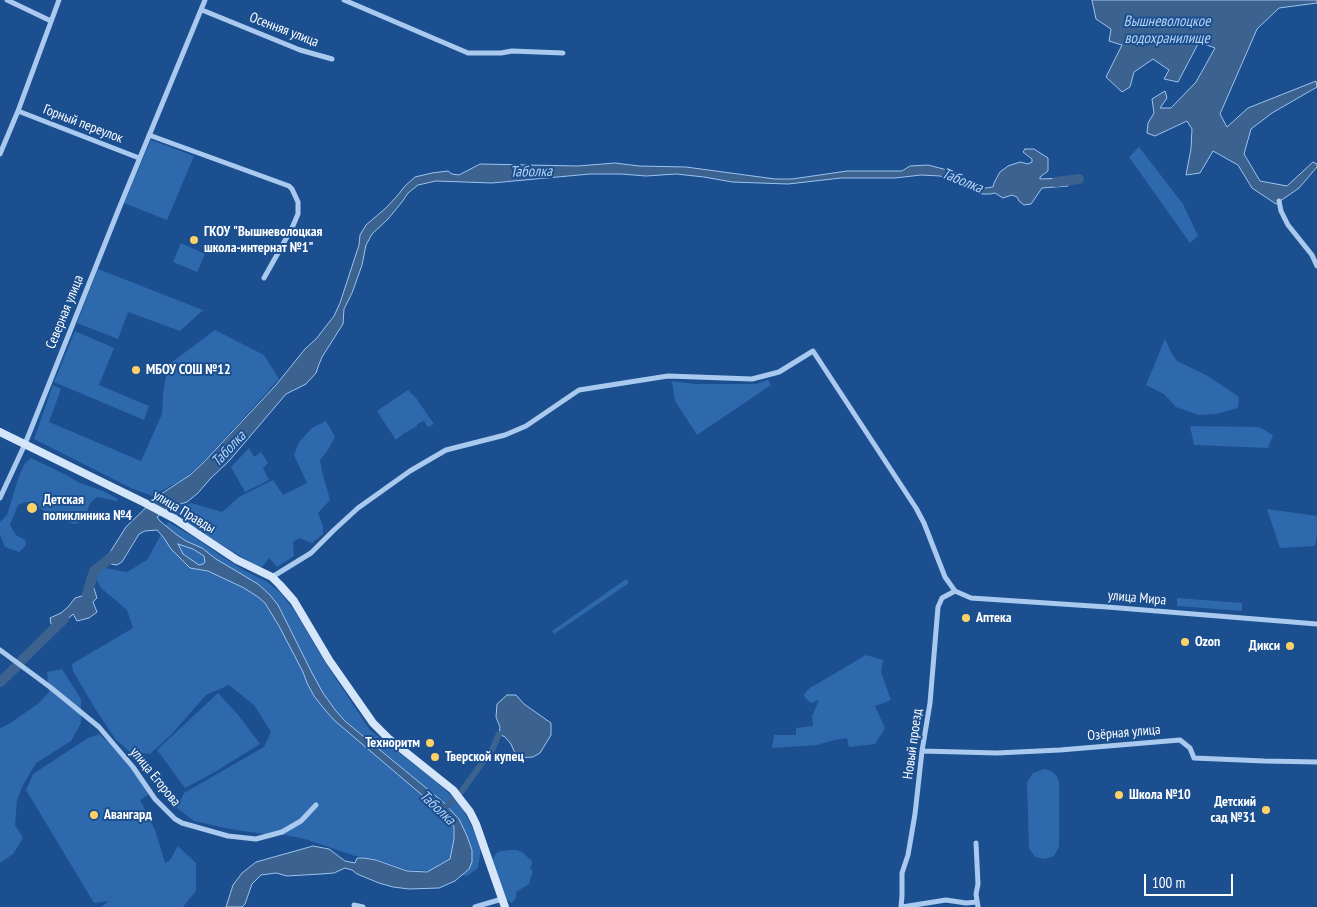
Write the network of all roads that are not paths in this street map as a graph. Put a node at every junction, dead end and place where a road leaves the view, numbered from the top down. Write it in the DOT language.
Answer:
graph roads {
  1 [pos="7,0"];
  2 [pos="59,0"];
  3 [pos="205,0"];
  4 [pos="344,0"];
  5 [pos="202,10"];
  6 [pos="51,21"];
  7 [pos="563,53"];
  8 [pos="332,59"];
  9 [pos="18,111"];
  10 [pos="149,135"];
  11 [pos="0,154"];
  12 [pos="139,158"];
  13 [pos="1279,201"];
  14 [pos="1317,266"];
  15 [pos="264,278"];
  16 [pos="0,432"];
  17 [pos="25,444"];
  18 [pos="0,498"];
  19 [pos="272,577"];
  20 [pos="955,591"];
  21 [pos="1317,624"];
  22 [pos="0,650"];
  23 [pos="922,751"];
  24 [pos="1317,762"];
  25 [pos="316,805"];
  26 [pos="976,843"];
  27 [pos="504,903"];
  28 [pos="354,905"];
  29 [pos="978,905"];
  30 [pos="363,907"];
  31 [pos="475,907"];
  32 [pos="902,907"];
  1 -- 6 [label="street"];
  2 -- 6 [label="street"];
  3 -- 5 [label="street, Северная улица"];
  4 -- 7 [label="street"];
  5 -- 8 [label="street, Осенняя улица"];
  5 -- 10 [label="street, Северная улица"];
  6 -- 9 [label="street"];
  9 -- 11 [label="street"];
  9 -- 12 [label="street, Горный переулок"];
  10 -- 12 [label="street, Северная улица"];
  10 -- 15 [label="street"];
  12 -- 17 [label="street, Северная улица"];
  13 -- 14 [label="street"];
  16 -- 17 [label="street, улица Правды"];
  17 -- 18 [label="street, Северная улица"];
  17 -- 19 [label="street, улица Правды"];
  19 -- 20 [label="street"];
  19 -- 27 [label="street"];
  20 -- 21 [label="street, улица Мира"];
  20 -- 23 [label="street, Новый проезд"];
  22 -- 25 [label="street, улица Егорова"];
  23 -- 24 [label="street, Озёрная улица"];
  23 -- 32 [label="street, Новый проезд"];
  26 -- 29 [label="street"];
  27 -- 31 [label="street"];
  28 -- 30 [label="street"];
  29 -- 32 [label="street"];
}
